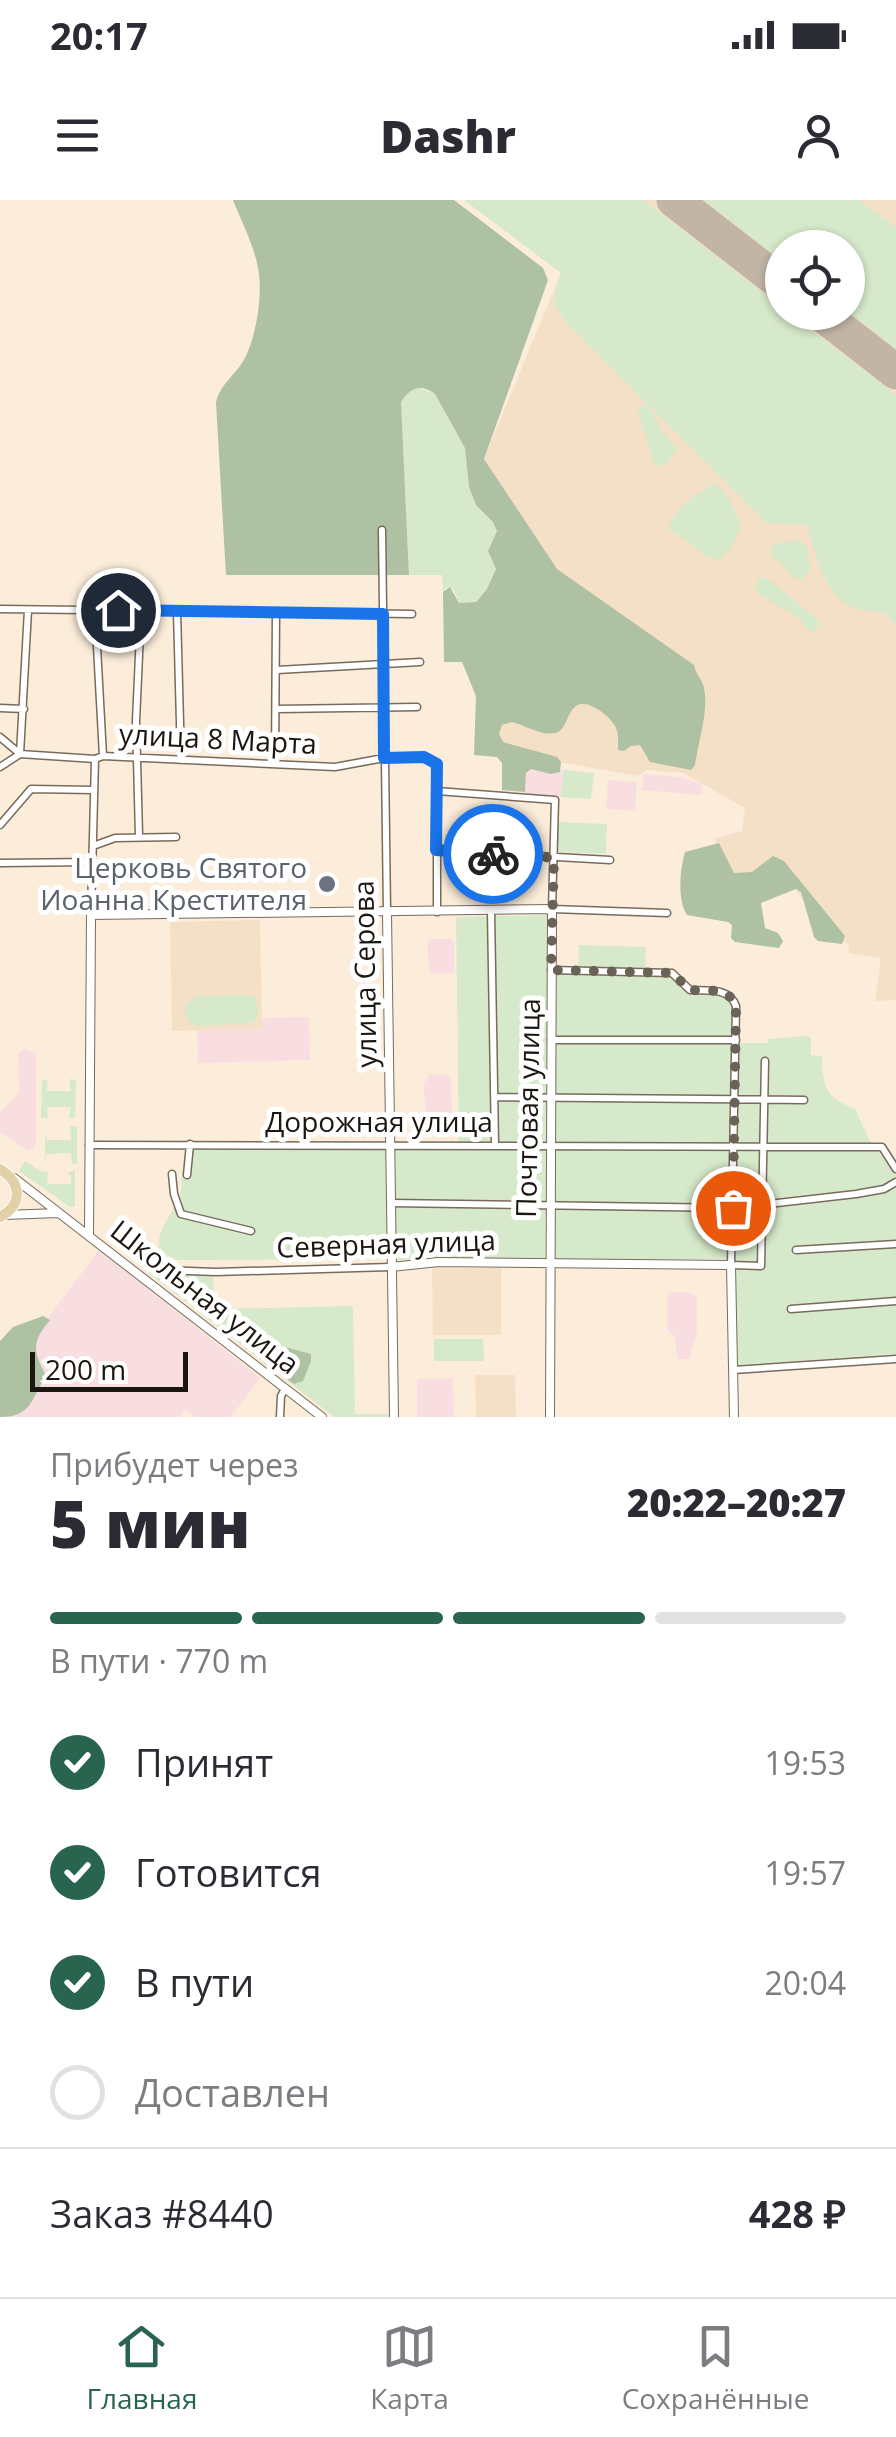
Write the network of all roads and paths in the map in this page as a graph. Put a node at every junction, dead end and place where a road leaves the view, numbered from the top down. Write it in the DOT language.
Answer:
graph roads {
  1 [pos="382,530"];
  2 [pos="0,609"];
  3 [pos="28,610"];
  4 [pos="95,610"];
  5 [pos="141,611"];
  6 [pos="177,611"];
  7 [pos="276,612"];
  8 [pos="383,614"];
  9 [pos="412,614"];
  10 [pos="420,662"];
  11 [pos="383,663"];
  12 [pos="276,670"];
  13 [pos="417,707"];
  14 [pos="0,708"];
  15 [pos="384,708"];
  16 [pos="24,709"];
  17 [pos="276,709"];
  18 [pos="0,737"];
  19 [pos="20,754"];
  20 [pos="99,758"];
  21 [pos="137,758"];
  22 [pos="384,758"];
  23 [pos="181,760"];
  24 [pos="275,763"];
  25 [pos="0,768"];
  26 [pos="94,790"];
  27 [pos="437,791"];
  28 [pos="0,825"];
  29 [pos="139,836"];
  30 [pos="176,836"];
  31 [pos="93,846"];
  32 [pos="436,850"];
  33 [pos="554,858"];
  34 [pos="610,860"];
  35 [pos="92,862"];
  36 [pos="0,863"];
  37 [pos="552,910"];
  38 [pos="492,911"];
  39 [pos="437,912"];
  40 [pos="387,913"];
  41 [pos="667,913"];
  42 [pos="91,915"];
  43 [pos="551,970"];
  44 [pos="551,1040"];
  45 [pos="736,1040"];
  46 [pos="766,1061"];
  47 [pos="496,1097"];
  48 [pos="551,1097"];
  49 [pos="734,1100"];
  50 [pos="804,1100"];
  51 [pos="764,1101"];
  52 [pos="89,1144"];
  53 [pos="190,1144"];
  54 [pos="390,1144"];
  55 [pos="496,1145"];
  56 [pos="550,1146"];
  57 [pos="764,1147"];
  58 [pos="734,1148"];
  59 [pos="896,1169"];
  60 [pos="2,1170"];
  61 [pos="172,1174"];
  62 [pos="187,1175"];
  63 [pos="896,1182"];
  64 [pos="391,1202"];
  65 [pos="763,1205"];
  66 [pos="549,1206"];
  67 [pos="733,1208"];
  68 [pos="59,1213"];
  69 [pos="1,1216"];
  70 [pos="251,1231"];
  71 [pos="88,1235"];
  72 [pos="896,1244"];
  73 [pos="796,1250"];
  74 [pos="549,1262"];
  75 [pos="731,1265"];
  76 [pos="391,1267"];
  77 [pos="162,1270"];
  78 [pos="896,1301"];
  79 [pos="790,1309"];
  80 [pos="896,1359"];
  81 [pos="733,1370"];
  82 [pos="286,1389"];
  83 [pos="280,1417"];
  84 [pos="322,1417"];
  85 [pos="394,1417"];
  86 [pos="550,1417"];
  87 [pos="734,1417"];
  1 -- 8 [label="street, улица Серова"];
  2 -- 3 [label="street"];
  3 -- 4 [label="street"];
  3 -- 16 [label="street"];
  4 -- 5 [label="street"];
  4 -- 20 [label="street"];
  5 -- 6 [label="street"];
  5 -- 21 [label="street"];
  6 -- 7 [label="street"];
  6 -- 23 [label="street"];
  7 -- 8 [label="street"];
  7 -- 12 [label="street"];
  8 -- 9 [label="street"];
  8 -- 11 [label="street, улица Серова"];
  10 -- 11 [label="street"];
  11 -- 12 [label="street"];
  11 -- 15 [label="street, улица Серова"];
  12 -- 17 [label="street"];
  13 -- 15 [label="street"];
  14 -- 16 [label="street"];
  15 -- 17 [label="street"];
  15 -- 22 [label="street, улица Серова"];
  16 -- 19 [label="street"];
  17 -- 24 [label="street"];
  18 -- 19 [label="street"];
  19 -- 20 [label="street, улица 8 Марта"];
  19 -- 25 [label="street"];
  20 -- 21 [label="street, улица 8 Марта"];
  20 -- 26 [label="street"];
  21 -- 23 [label="street, улица 8 Марта"];
  21 -- 29 [label="street"];
  22 -- 24 [label="street, улица 8 Марта"];
  22 -- 27 [label="street, улица 8 Марта"];
  22 -- 40 [label="street, улица Серова"];
  23 -- 24 [label="street, улица 8 Марта"];
  26 -- 28 [label="street"];
  26 -- 31 [label="street"];
  27 -- 32 [label="street"];
  27 -- 33 [label="street, Почтовая улица"];
  29 -- 30 [label="street"];
  29 -- 31 [label="street"];
  31 -- 35 [label="street"];
  32 -- 33 [label="street"];
  32 -- 39 [label="street"];
  33 -- 34 [label="street"];
  33 -- 37 [label="street, Почтовая улица"];
  35 -- 36 [label="street"];
  35 -- 42 [label="street"];
  37 -- 38 [label="street"];
  37 -- 41 [label="street"];
  37 -- 43 [label="street, Почтовая улица"];
  38 -- 39 [label="street"];
  38 -- 47 [label="street"];
  39 -- 40 [label="street"];
  40 -- 42 [label="street"];
  40 -- 54 [label="street, улица Серова"];
  42 -- 52 [label="street"];
  43 -- 44 [label="street, Почтовая улица"];
  43 -- 45 [label="street"];
  44 -- 45 [label="street"];
  44 -- 48 [label="street, Почтовая улица"];
  45 -- 49 [label="street"];
  46 -- 51 [label="street"];
  47 -- 48 [label="street"];
  47 -- 55 [label="street"];
  48 -- 49 [label="street"];
  48 -- 56 [label="street, Почтовая улица"];
  49 -- 51 [label="street"];
  49 -- 58 [label="street"];
  50 -- 51 [label="street"];
  51 -- 57 [label="street"];
  52 -- 53 [label="street, Дорожная улица"];
  52 -- 71 [label="street"];
  53 -- 54 [label="street, Дорожная улица"];
  53 -- 62 [label="street"];
  54 -- 55 [label="street, Дорожная улица"];
  54 -- 64 [label="street, улица Серова"];
  55 -- 56 [label="street, Дорожная улица"];
  56 -- 58 [label="street, Дорожная улица"];
  56 -- 66 [label="street, Почтовая улица"];
  57 -- 58 [label="street, Дорожная улица"];
  57 -- 59 [label="street, Дорожная улица"];
  57 -- 65 [label="street"];
  58 -- 67 [label="street"];
  60 -- 68 [label="street, Школьная улица"];
  60 -- 69 [label="main road"];
  61 -- 70 [label="street"];
  63 -- 65 [label="street"];
  64 -- 66 [label="street"];
  64 -- 76 [label="street, улица Серова"];
  65 -- 67 [label="street"];
  65 -- 75 [label="street"];
  66 -- 67 [label="street"];
  66 -- 74 [label="street, Почтовая улица"];
  67 -- 75 [label="street"];
  68 -- 69 [label="street"];
  68 -- 71 [label="street, Школьная улица"];
  71 -- 82 [label="street, Школьная улица"];
  72 -- 73 [label="street"];
  74 -- 75 [label="street, Северная улица"];
  74 -- 76 [label="street, Северная улица"];
  74 -- 86 [label="street, Почтовая улица"];
  75 -- 81 [label="street"];
  76 -- 77 [label="street, Северная улица"];
  76 -- 85 [label="street, улица Серова"];
  78 -- 79 [label="street"];
  80 -- 81 [label="street"];
  81 -- 87 [label="street"];
  82 -- 83 [label="street"];
  82 -- 84 [label="street, Школьная улица"];
}
